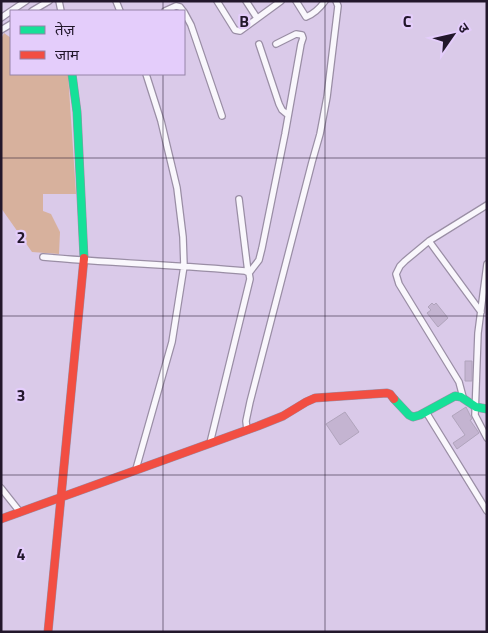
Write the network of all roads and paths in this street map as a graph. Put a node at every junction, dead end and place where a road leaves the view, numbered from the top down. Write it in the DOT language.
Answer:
graph roads {
  1 [pos="26,1"];
  2 [pos="49,1"];
  3 [pos="217,1"];
  4 [pos="246,1"];
  5 [pos="281,1"];
  6 [pos="296,1"];
  7 [pos="325,1"];
  8 [pos="336,1"];
  9 [pos="12,10"];
  10 [pos="34,10"];
  11 [pos="167,10"];
  12 [pos="182,10"];
  13 [pos="185,14"];
  14 [pos="257,18"];
  15 [pos="259,44"];
  16 [pos="276,44"];
  17 [pos="72,75"];
  18 [pos="146,75"];
  19 [pos="288,115"];
  20 [pos="222,116"];
  21 [pos="239,199"];
  22 [pos="487,204"];
  23 [pos="429,241"];
  24 [pos="42,257"];
  25 [pos="84,260"];
  26 [pos="487,264"];
  27 [pos="184,266"];
  28 [pos="248,272"];
  29 [pos="485,285"];
  30 [pos="481,312"];
  31 [pos="463,397"];
  32 [pos="475,406"];
  33 [pos="487,409"];
  34 [pos="426,412"];
  35 [pos="246,430"];
  36 [pos="487,438"];
  37 [pos="210,443"];
  38 [pos="136,469"];
  39 [pos="1,488"];
  40 [pos="60,498"];
  41 [pos="487,511"];
  42 [pos="20,512"];
  43 [pos="1,519"];
  44 [pos="48,632"];
  1 -- 9 [label="street"];
  2 -- 10 [label="street"];
  3 -- 14 [label="street"];
  4 -- 14 [label="street"];
  5 -- 14 [label="street"];
  6 -- 7 [label="street"];
  8 -- 35 [label="street"];
  11 -- 12 [label="street"];
  13 -- 20 [label="street"];
  15 -- 19 [label="street"];
  16 -- 19 [label="street"];
  17 -- 25 [label="street"];
  18 -- 27 [label="street"];
  19 -- 28 [label="street"];
  21 -- 28 [label="street"];
  22 -- 23 [label="street"];
  23 -- 30 [label="street"];
  23 -- 31 [label="street"];
  24 -- 25 [label="street"];
  25 -- 27 [label="street"];
  25 -- 40 [label="street"];
  26 -- 29 [label="street"];
  27 -- 28 [label="street"];
  27 -- 38 [label="street"];
  28 -- 37 [label="street"];
  29 -- 30 [label="street"];
  30 -- 32 [label="street"];
  31 -- 32 [label="street"];
  31 -- 34 [label="street"];
  32 -- 33 [label="street"];
  32 -- 36 [label="street"];
  34 -- 35 [label="street"];
  34 -- 41 [label="street"];
  35 -- 37 [label="street"];
  37 -- 38 [label="street"];
  38 -- 40 [label="street"];
  39 -- 42 [label="street"];
  40 -- 42 [label="street"];
  40 -- 44 [label="street"];
  42 -- 43 [label="street"];
}
